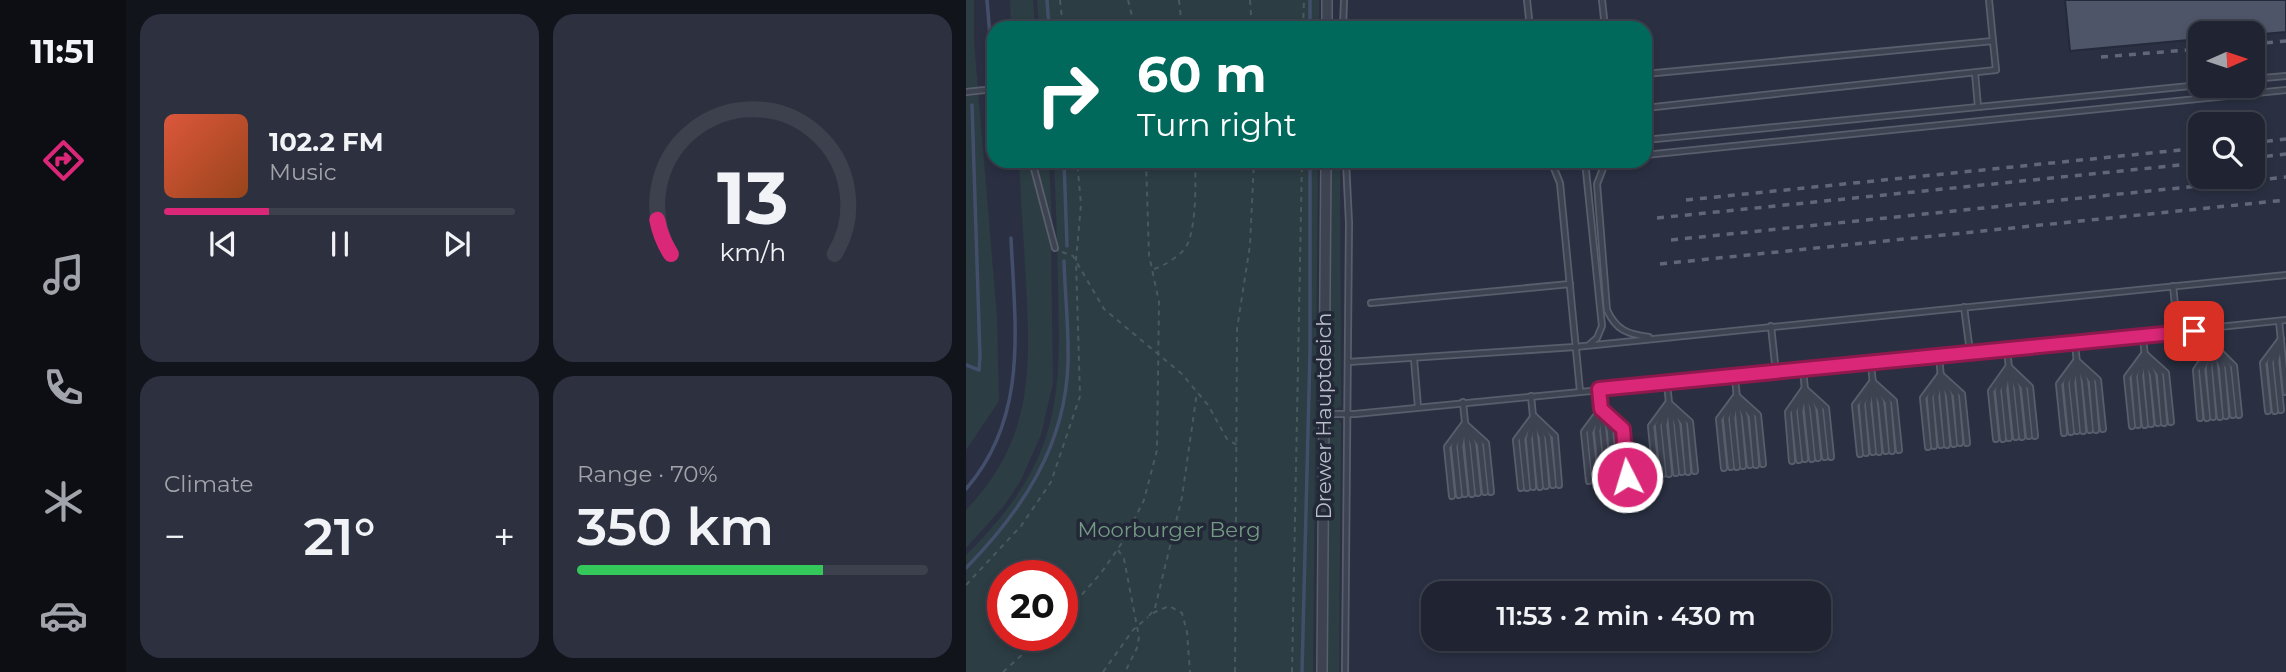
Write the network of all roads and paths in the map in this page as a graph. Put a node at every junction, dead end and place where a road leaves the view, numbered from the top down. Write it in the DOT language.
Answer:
graph roads {
  1 [pos="1060,0"];
  2 [pos="1128,0"];
  3 [pos="1179,0"];
  4 [pos="1250,0"];
  5 [pos="1304,0"];
  6 [pos="1327,0"];
  7 [pos="1344,0"];
  8 [pos="1527,0"];
  9 [pos="1602,0"];
  10 [pos="1989,0"];
  11 [pos="1062,21"];
  12 [pos="1133,21"];
  13 [pos="1181,21"];
  14 [pos="1252,21"];
  15 [pos="1303,21"];
  16 [pos="1327,21"];
  17 [pos="1343,21"];
  18 [pos="1529,21"];
  19 [pos="1604,21"];
  20 [pos="1993,41"];
  21 [pos="1652,73"];
  22 [pos="1975,73"];
  23 [pos="2286,76"];
  24 [pos="2265,78"];
  25 [pos="2188,86"];
  26 [pos="987,90"];
  27 [pos="2286,90"];
  28 [pos="966,92"];
  29 [pos="1652,107"];
  30 [pos="1978,107"];
  31 [pos="1652,140"];
  32 [pos="1652,154"];
  33 [pos="1034,168"];
  34 [pos="1078,168"];
  35 [pos="1146,168"];
  36 [pos="1195,168"];
  37 [pos="1254,168"];
  38 [pos="1301,168"];
  39 [pos="1326,168"];
  40 [pos="1346,168"];
  41 [pos="1554,168"];
  42 [pos="1586,168"];
  43 [pos="1603,168"];
  44 [pos="1055,247"];
  45 [pos="1076,260"];
  46 [pos="1153,269"];
  47 [pos="2286,275"];
  48 [pos="1570,285"];
  49 [pos="2173,286"];
  50 [pos="1371,303"];
  51 [pos="1964,307"];
  52 [pos="2286,320"];
  53 [pos="2279,321"];
  54 [pos="1771,326"];
  55 [pos="2211,329"];
  56 [pos="2178,333"];
  57 [pos="2143,336"];
  58 [pos="1660,338"];
  59 [pos="2281,339"];
  60 [pos="2075,342"];
  61 [pos="1588,345"];
  62 [pos="2286,345"];
  63 [pos="2213,346"];
  64 [pos="1575,347"];
  65 [pos="2007,349"];
  66 [pos="1970,352"];
  67 [pos="2286,352"];
  68 [pos="2144,353"];
  69 [pos="1160,356"];
  70 [pos="1938,356"];
  71 [pos="1414,359"];
  72 [pos="2077,360"];
  73 [pos="1348,362"];
  74 [pos="1871,363"];
  75 [pos="2009,367"];
  76 [pos="1803,370"];
  77 [pos="1776,373"];
  78 [pos="1940,374"];
  79 [pos="1735,377"];
  80 [pos="1872,381"];
  81 [pos="1667,383"];
  82 [pos="1805,388"];
  83 [pos="1599,389"];
  84 [pos="1197,390"];
  85 [pos="1580,391"];
  86 [pos="2286,392"];
  87 [pos="1737,395"];
  88 [pos="1531,396"];
  89 [pos="1463,402"];
  90 [pos="1669,402"];
  91 [pos="1418,407"];
  92 [pos="1601,409"];
  93 [pos="1323,414"];
  94 [pos="1347,414"];
  95 [pos="1533,416"];
  96 [pos="2223,416"];
  97 [pos="2200,418"];
  98 [pos="1465,423"];
  99 [pos="2151,424"];
  100 [pos="2100,429"];
  101 [pos="2077,431"];
  102 [pos="1954,444"];
  103 [pos="1237,445"];
  104 [pos="1931,446"];
  105 [pos="1879,452"];
  106 [pos="1831,457"];
  107 [pos="1808,459"];
  108 [pos="1682,472"];
  109 [pos="1659,475"];
  110 [pos="1611,479"];
  111 [pos="1588,481"];
  112 [pos="1540,487"];
  113 [pos="1488,492"];
  114 [pos="1465,494"];
  115 [pos="1118,550"];
  116 [pos="966,585"];
  117 [pos="1078,599"];
  118 [pos="1149,616"];
  119 [pos="1138,626"];
  120 [pos="1026,651"];
  121 [pos="1003,672"];
  122 [pos="1103,672"];
  123 [pos="1125,672"];
  124 [pos="1190,672"];
  125 [pos="1234,672"];
  126 [pos="1292,672"];
  127 [pos="1322,672"];
  128 [pos="1345,672"];
  1 -- 11 [label="path"];
  2 -- 12 [label="path"];
  3 -- 13 [label="path"];
  4 -- 14 [label="path"];
  5 -- 15 [label="path"];
  6 -- 16 [label="street"];
  7 -- 17 [label="lane"];
  8 -- 18 [label="lane"];
  9 -- 19 [label="lane"];
  10 -- 20 [label="lane"];
  20 -- 21 [label="lane"];
  20 -- 22 [label="lane"];
  22 -- 29 [label="lane"];
  22 -- 30 [label="lane"];
  23 -- 24 [label="lane"];
  25 -- 30 [label="lane"];
  26 -- 28 [label="lane"];
  27 -- 32 [label="lane"];
  30 -- 31 [label="lane"];
  33 -- 44 [label="lane"];
  34 -- 45 [label="path"];
  35 -- 46 [label="path"];
  36 -- 46 [label="path"];
  37 -- 103 [label="path"];
  38 -- 126 [label="path"];
  39 -- 93 [label="street, Drewer Hauptdeich"];
  40 -- 73 [label="lane"];
  41 -- 48 [label="lane"];
  42 -- 61 [label="lane"];
  43 -- 58 [label="lane"];
  44 -- 45 [label="path"];
  45 -- 69 [label="path"];
  45 -- 116 [label="path"];
  46 -- 69 [label="path"];
  47 -- 49 [label="lane"];
  48 -- 50 [label="lane"];
  48 -- 64 [label="lane"];
  49 -- 51 [label="lane"];
  49 -- 56 [label="lane"];
  51 -- 54 [label="lane"];
  51 -- 66 [label="lane"];
  52 -- 53 [label="lane"];
  53 -- 55 [label="lane"];
  53 -- 59 [label="lane"];
  54 -- 58 [label="lane"];
  54 -- 77 [label="lane"];
  55 -- 56 [label="lane"];
  55 -- 63 [label="lane"];
  56 -- 57 [label="lane"];
  57 -- 60 [label="lane"];
  57 -- 68 [label="lane"];
  58 -- 61 [label="lane"];
  59 -- 59 [label="lane"];
  59 -- 62 [label="lane"];
  59 -- 67 [label="lane"];
  59 -- 86 [label="lane"];
  60 -- 65 [label="lane"];
  60 -- 72 [label="lane"];
  61 -- 64 [label="lane"];
  63 -- 96 [label="lane"];
  63 -- 96 [label="lane"];
  63 -- 96 [label="lane"];
  63 -- 97 [label="lane"];
  64 -- 71 [label="lane"];
  64 -- 85 [label="lane"];
  65 -- 66 [label="lane"];
  65 -- 75 [label="lane"];
  66 -- 70 [label="lane"];
  68 -- 99 [label="lane"];
  68 -- 99 [label="lane"];
  68 -- 99 [label="lane"];
  68 -- 99 [label="lane"];
  69 -- 84 [label="path"];
  69 -- 115 [label="path"];
  70 -- 74 [label="lane"];
  70 -- 78 [label="lane"];
  71 -- 73 [label="lane"];
  71 -- 91 [label="lane"];
  72 -- 100 [label="lane"];
  72 -- 101 [label="lane"];
  72 -- 101 [label="lane"];
  72 -- 101 [label="lane"];
  73 -- 94 [label="lane"];
  74 -- 76 [label="lane"];
  74 -- 80 [label="lane"];
  75 -- 75 [label="lane"];
  75 -- 75 [label="lane"];
  76 -- 77 [label="lane"];
  76 -- 82 [label="lane"];
  77 -- 79 [label="lane"];
  78 -- 102 [label="lane"];
  78 -- 102 [label="lane"];
  78 -- 102 [label="lane"];
  78 -- 104 [label="lane"];
  79 -- 81 [label="lane"];
  79 -- 87 [label="lane"];
  80 -- 105 [label="lane"];
  80 -- 105 [label="lane"];
  80 -- 105 [label="lane"];
  80 -- 105 [label="lane"];
  81 -- 83 [label="lane"];
  81 -- 90 [label="lane"];
  82 -- 106 [label="lane"];
  82 -- 107 [label="lane"];
  82 -- 107 [label="lane"];
  82 -- 107 [label="lane"];
  83 -- 85 [label="lane"];
  83 -- 92 [label="lane"];
  84 -- 103 [label="path"];
  84 -- 118 [label="path"];
  85 -- 88 [label="lane"];
  87 -- 87 [label="lane"];
  87 -- 87 [label="lane"];
  88 -- 89 [label="lane"];
  88 -- 95 [label="lane"];
  89 -- 91 [label="lane"];
  89 -- 98 [label="lane"];
  90 -- 108 [label="lane"];
  90 -- 108 [label="lane"];
  90 -- 108 [label="lane"];
  90 -- 109 [label="lane"];
  91 -- 94 [label="lane"];
  92 -- 110 [label="lane"];
  92 -- 110 [label="lane"];
  92 -- 110 [label="lane"];
  92 -- 111 [label="lane"];
  93 -- 94 [label="lane"];
  93 -- 127 [label="street, Drewer Hauptdeich"];
  94 -- 128 [label="lane"];
  95 -- 112 [label="lane"];
  95 -- 112 [label="lane"];
  95 -- 112 [label="lane"];
  95 -- 112 [label="lane"];
  98 -- 113 [label="lane"];
  98 -- 114 [label="lane"];
  98 -- 114 [label="lane"];
  98 -- 114 [label="lane"];
  103 -- 125 [label="path"];
  115 -- 117 [label="path"];
  115 -- 119 [label="path"];
  118 -- 119 [label="path"];
  118 -- 124 [label="path"];
  119 -- 122 [label="path"];
  119 -- 123 [label="path"];
  120 -- 121 [label="path"];
}
